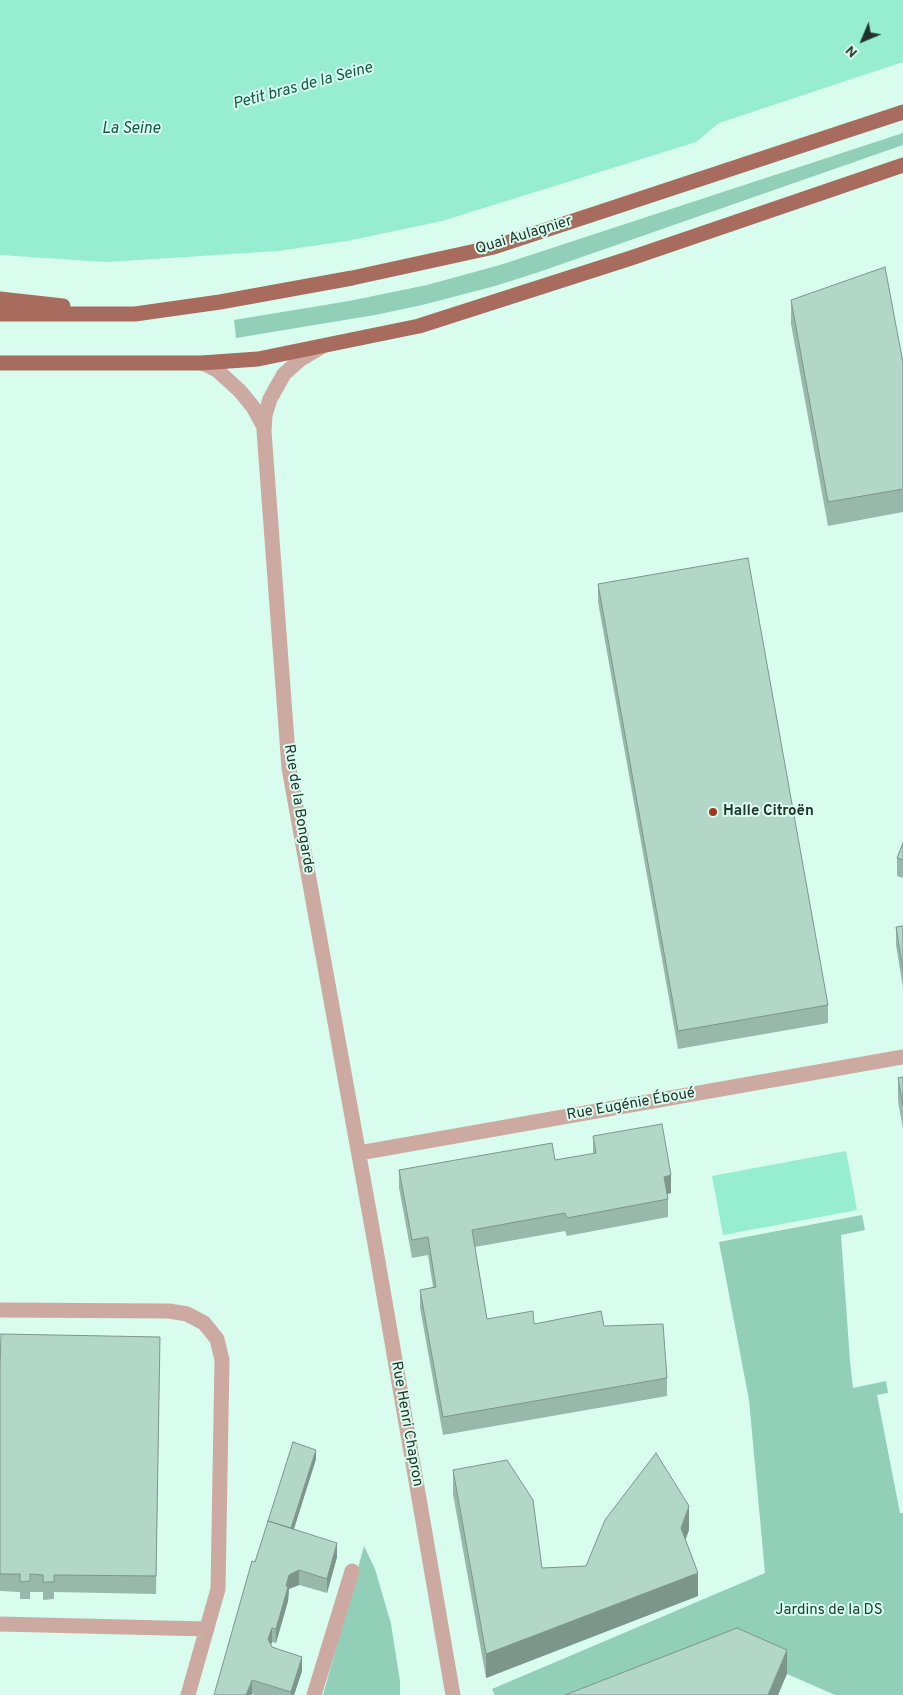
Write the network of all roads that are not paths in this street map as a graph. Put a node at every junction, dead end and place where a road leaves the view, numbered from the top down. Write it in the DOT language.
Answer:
graph roads {
  1 [pos="903,112"];
  2 [pos="903,165"];
  3 [pos="0,299"];
  4 [pos="0,314"];
  5 [pos="134,314"];
  6 [pos="327,345"];
  7 [pos="2,363"];
  8 [pos="201,363"];
  9 [pos="264,430"];
  10 [pos="903,1056"];
  11 [pos="358,1153"];
  12 [pos="0,1310"];
  13 [pos="352,1571"];
  14 [pos="0,1624"];
  15 [pos="207,1630"];
  16 [pos="188,1695"];
  17 [pos="314,1695"];
  18 [pos="453,1695"];
  1 -- 5 [label="main road, Quai Aulagnier"];
  2 -- 6 [label="main road"];
  3 -- 5 [label="main road"];
  4 -- 5 [label="main road"];
  6 -- 8 [label="main road"];
  6 -- 9 [label="street, Rue de la Bongarde"];
  7 -- 8 [label="main road"];
  8 -- 9 [label="street, Rue de la Bongarde"];
  9 -- 11 [label="street, Rue de la Bongarde"];
  10 -- 11 [label="street, Rue Eugénie Éboué"];
  11 -- 18 [label="street, Rue Henri Chapron"];
  12 -- 15 [label="street"];
  13 -- 17 [label="street"];
  14 -- 15 [label="street"];
  15 -- 16 [label="street"];
}
